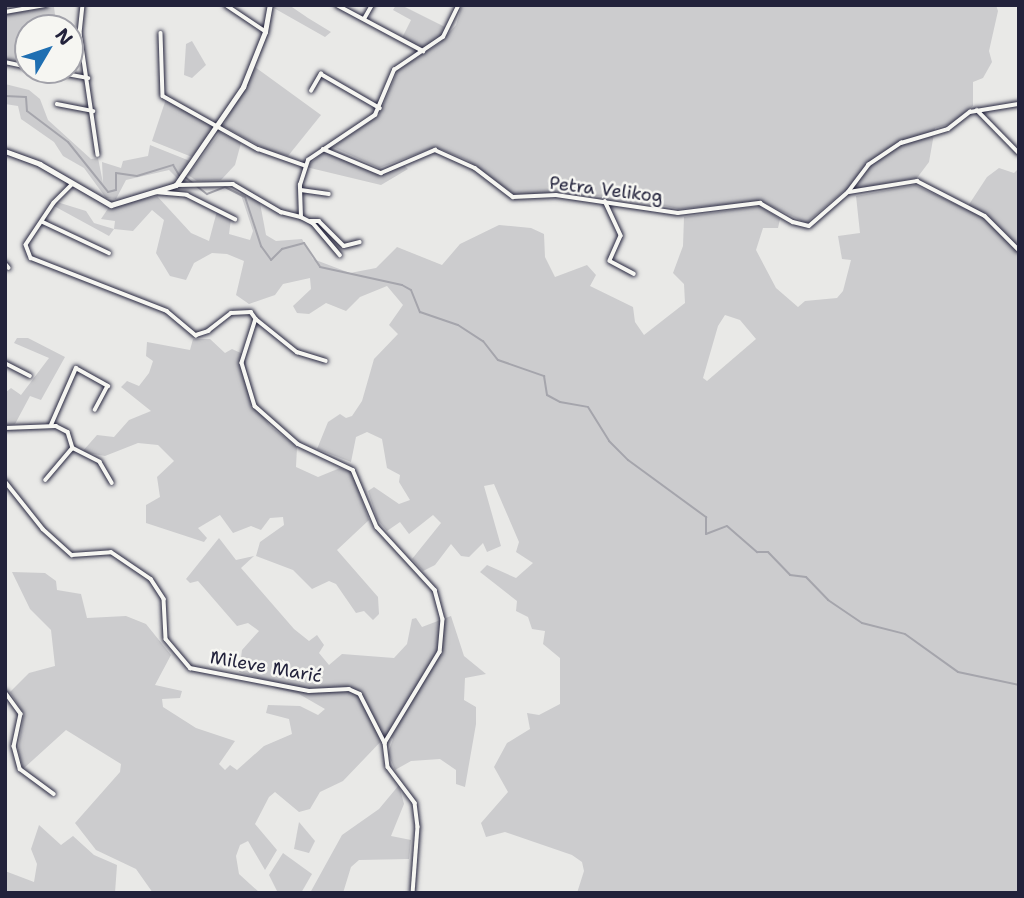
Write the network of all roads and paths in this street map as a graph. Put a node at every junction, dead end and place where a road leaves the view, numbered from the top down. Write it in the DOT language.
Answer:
graph roads {
  1 [pos="46,5"];
  2 [pos="83,5"];
  3 [pos="226,5"];
  4 [pos="270,5"];
  5 [pos="337,5"];
  6 [pos="372,5"];
  7 [pos="458,6"];
  8 [pos="5,12"];
  9 [pos="364,19"];
  10 [pos="265,32"];
  11 [pos="161,33"];
  12 [pos="423,51"];
  13 [pos="84,77"];
  14 [pos="88,78"];
  15 [pos="311,91"];
  16 [pos="57,104"];
  17 [pos="1019,104"];
  18 [pos="380,108"];
  19 [pos="977,110"];
  20 [pos="93,111"];
  21 [pos="218,128"];
  22 [pos="323,149"];
  23 [pos="5,151"];
  24 [pos="1019,153"];
  25 [pos="98,155"];
  26 [pos="304,165"];
  27 [pos="72,185"];
  28 [pos="176,185"];
  29 [pos="301,190"];
  30 [pos="155,192"];
  31 [pos="848,192"];
  32 [pos="329,194"];
  33 [pos="605,201"];
  34 [pos="301,217"];
  35 [pos="235,219"];
  36 [pos="310,221"];
  37 [pos="43,222"];
  38 [pos="360,242"];
  39 [pos="1019,250"];
  40 [pos="109,253"];
  41 [pos="340,254"];
  42 [pos="5,263"];
  43 [pos="9,268"];
  44 [pos="634,274"];
  45 [pos="256,318"];
  46 [pos="326,361"];
  47 [pos="5,363"];
  48 [pos="30,376"];
  49 [pos="95,410"];
  50 [pos="51,425"];
  51 [pos="5,428"];
  52 [pos="73,448"];
  53 [pos="46,480"];
  54 [pos="5,481"];
  55 [pos="112,483"];
  56 [pos="5,692"];
  57 [pos="385,743"];
  58 [pos="54,794"];
  59 [pos="413,893"];
  1 -- 8 [label="street"];
  2 -- 14 [label="street"];
  3 -- 10 [label="street"];
  4 -- 10 [label="street"];
  5 -- 9 [label="street"];
  6 -- 9 [label="street"];
  7 -- 12 [label="street"];
  9 -- 12 [label="street"];
  10 -- 21 [label="street"];
  11 -- 21 [label="street"];
  12 -- 18 [label="street"];
  13 -- 14 [label="street"];
  14 -- 20 [label="street"];
  15 -- 18 [label="street"];
  16 -- 20 [label="street"];
  17 -- 19 [label="street, Petra Velikog"];
  18 -- 22 [label="street"];
  19 -- 24 [label="street"];
  19 -- 31 [label="street, Petra Velikog"];
  20 -- 25 [label="street"];
  21 -- 26 [label="street"];
  21 -- 28 [label="street"];
  22 -- 26 [label="street"];
  22 -- 33 [label="street, Petra Velikog"];
  23 -- 27 [label="street"];
  26 -- 29 [label="street"];
  27 -- 30 [label="street"];
  27 -- 37 [label="street"];
  28 -- 30 [label="street"];
  28 -- 34 [label="street"];
  29 -- 32 [label="street"];
  29 -- 34 [label="street"];
  30 -- 35 [label="street"];
  31 -- 33 [label="street, Petra Velikog"];
  31 -- 39 [label="street"];
  33 -- 44 [label="street"];
  34 -- 36 [label="street"];
  36 -- 38 [label="street"];
  36 -- 41 [label="street"];
  37 -- 40 [label="street"];
  37 -- 45 [label="street"];
  42 -- 43 [label="street"];
  45 -- 46 [label="street"];
  45 -- 57 [label="street"];
  47 -- 48 [label="street"];
  49 -- 50 [label="street"];
  50 -- 51 [label="street"];
  50 -- 52 [label="street"];
  52 -- 53 [label="street"];
  52 -- 55 [label="street"];
  54 -- 57 [label="street, Mileve Marić"];
  56 -- 58 [label="street"];
  57 -- 59 [label="street"];
}
